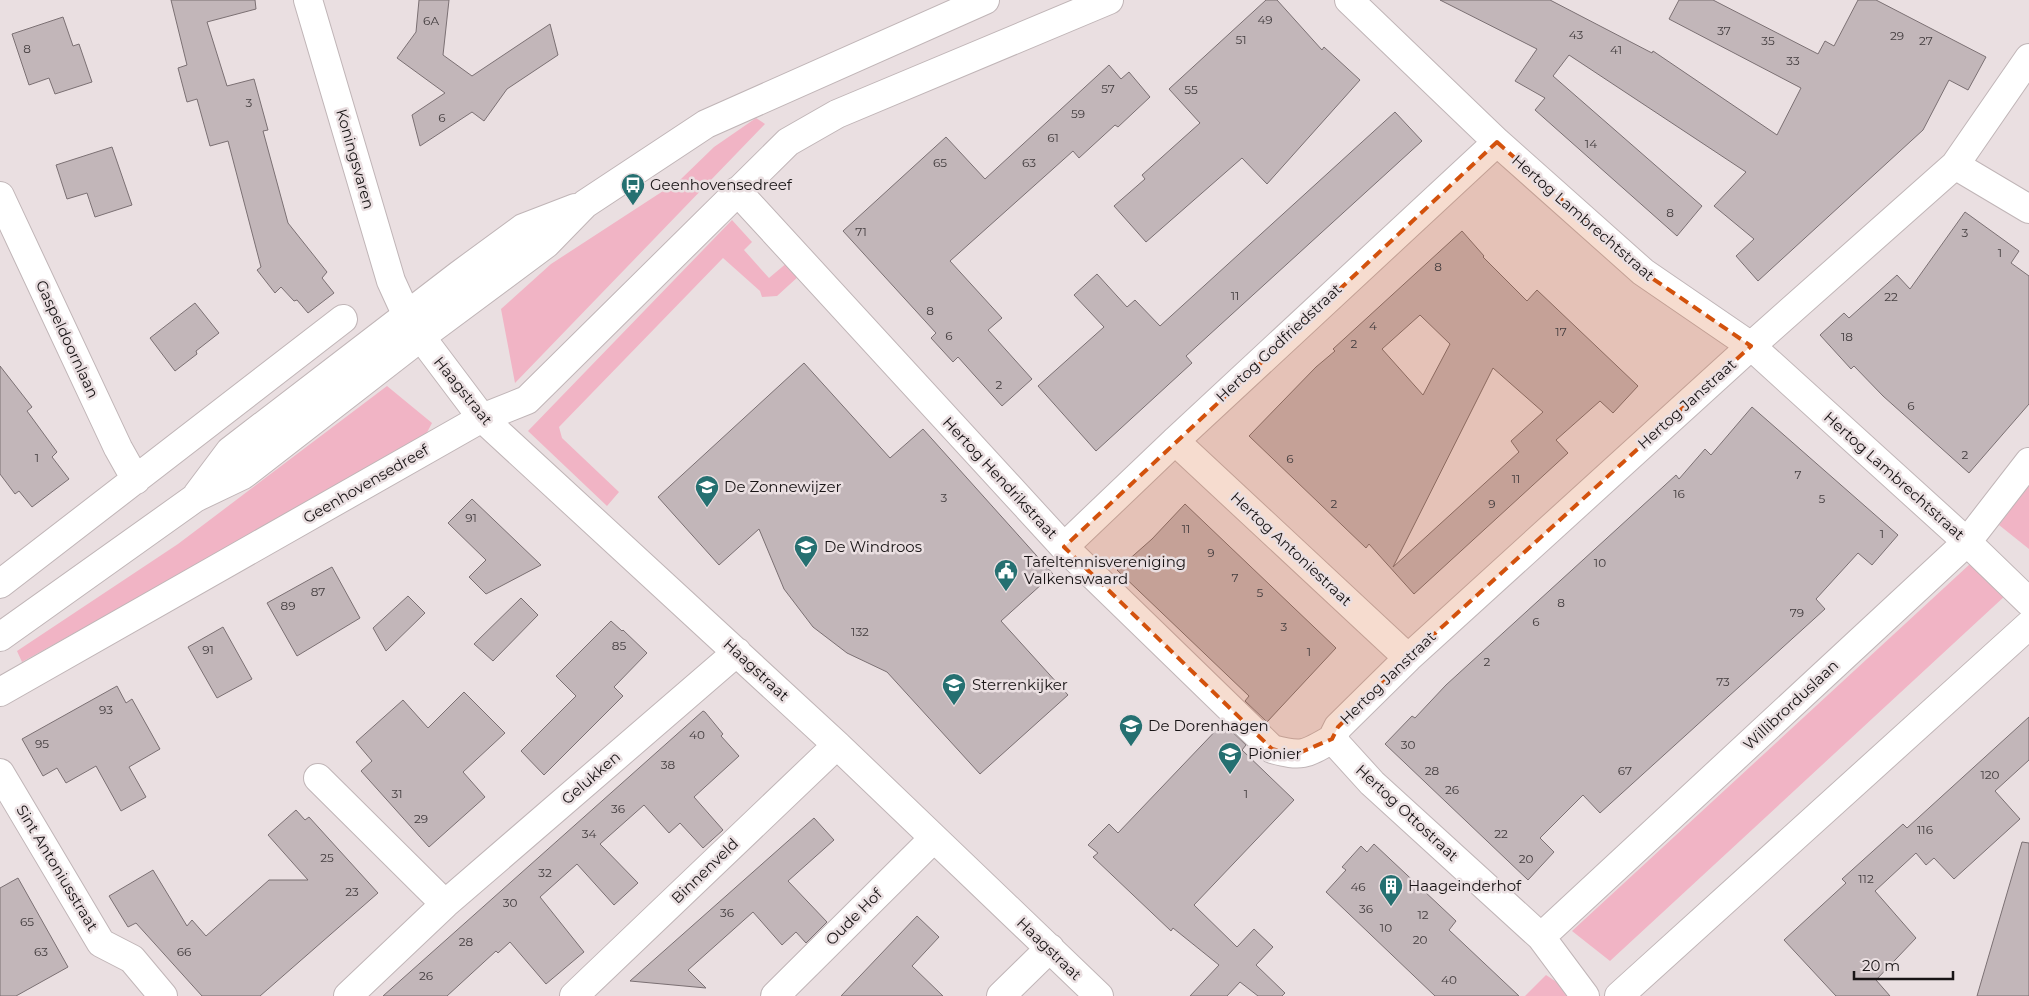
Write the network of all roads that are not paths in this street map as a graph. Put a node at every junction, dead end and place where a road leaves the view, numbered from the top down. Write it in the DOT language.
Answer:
graph roads {
  1 [pos="308,0"];
  2 [pos="985,0"];
  3 [pos="1109,0"];
  4 [pos="1349,0"];
  5 [pos="2029,58"];
  6 [pos="1497,142"];
  7 [pos="1955,165"];
  8 [pos="737,191"];
  9 [pos="2,205"];
  10 [pos="2029,209"];
  11 [pos="343,319"];
  12 [pos="414,327"];
  13 [pos="1751,346"];
  14 [pos="482,418"];
  15 [pos="1174,441"];
  16 [pos="2029,462"];
  17 [pos="136,480"];
  18 [pos="1967,542"];
  19 [pos="1064,547"];
  20 [pos="0,584"];
  21 [pos="2029,602"];
  22 [pos="2029,625"];
  23 [pos="0,637"];
  24 [pos="737,652"];
  25 [pos="1408,658"];
  26 [pos="0,692"];
  27 [pos="1332,739"];
  28 [pos="836,745"];
  29 [pos="0,773"];
  30 [pos="318,778"];
  31 [pos="933,839"];
  32 [pos="445,904"];
  33 [pos="1541,937"];
  34 [pos="1050,948"];
  35 [pos="163,996"];
  36 [pos="348,996"];
  37 [pos="574,996"];
  38 [pos="775,996"];
  39 [pos="1001,996"];
  40 [pos="1099,996"];
  41 [pos="1585,996"];
  42 [pos="1619,996"];
  1 -- 12 [label="street, Koningsvaren"];
  2 -- 12 [label="street"];
  3 -- 8 [label="street, Geenhovensedreef"];
  4 -- 6 [label="street, Hertog Lambrechtstraat"];
  5 -- 7 [label="street, Hertog Janstraat"];
  6 -- 13 [label="street, Hertog Lambrechtstraat"];
  6 -- 15 [label="street, Hertog Godfriedstraat"];
  7 -- 10 [label="street"];
  7 -- 13 [label="street, Hertog Janstraat"];
  8 -- 14 [label="street, Geenhovensedreef"];
  8 -- 19 [label="street, Hertog Hendrikstraat"];
  9 -- 17 [label="street, Gaspeldoornlaan"];
  11 -- 17 [label="street"];
  12 -- 14 [label="street, Haagstraat"];
  12 -- 23 [label="street"];
  13 -- 18 [label="street, Hertog Lambrechtstraat"];
  13 -- 25 [label="street, Hertog Janstraat"];
  14 -- 24 [label="street, Haagstraat"];
  14 -- 26 [label="street, Geenhovensedreef"];
  15 -- 19 [label="street, Hertog Godfriedstraat"];
  15 -- 25 [label="street, Hertog Antoniestraat"];
  16 -- 18 [label="street, Willibrorduslaan"];
  17 -- 20 [label="street"];
  18 -- 21 [label="street, Hertog Lambrechtstraat"];
  18 -- 33 [label="street, Willibrorduslaan"];
  19 -- 27 [label="street, Hertog Hendrikstraat"];
  22 -- 42 [label="street"];
  24 -- 28 [label="street, Haagstraat"];
  24 -- 32 [label="street, Gelukken"];
  25 -- 27 [label="street, Hertog Janstraat"];
  27 -- 33 [label="street, Hertog Ottostraat"];
  28 -- 31 [label="street, Haagstraat"];
  28 -- 37 [label="street, Binnenveld"];
  29 -- 35 [label="street, Sint Antoniusstraat"];
  30 -- 32 [label="street"];
  31 -- 34 [label="street, Haagstraat"];
  31 -- 38 [label="street, Oude Hof"];
  32 -- 36 [label="street, Gelukken"];
  33 -- 41 [label="street, Hertog Ottostraat"];
  34 -- 39 [label="street"];
  34 -- 40 [label="street, Haagstraat"];
}
